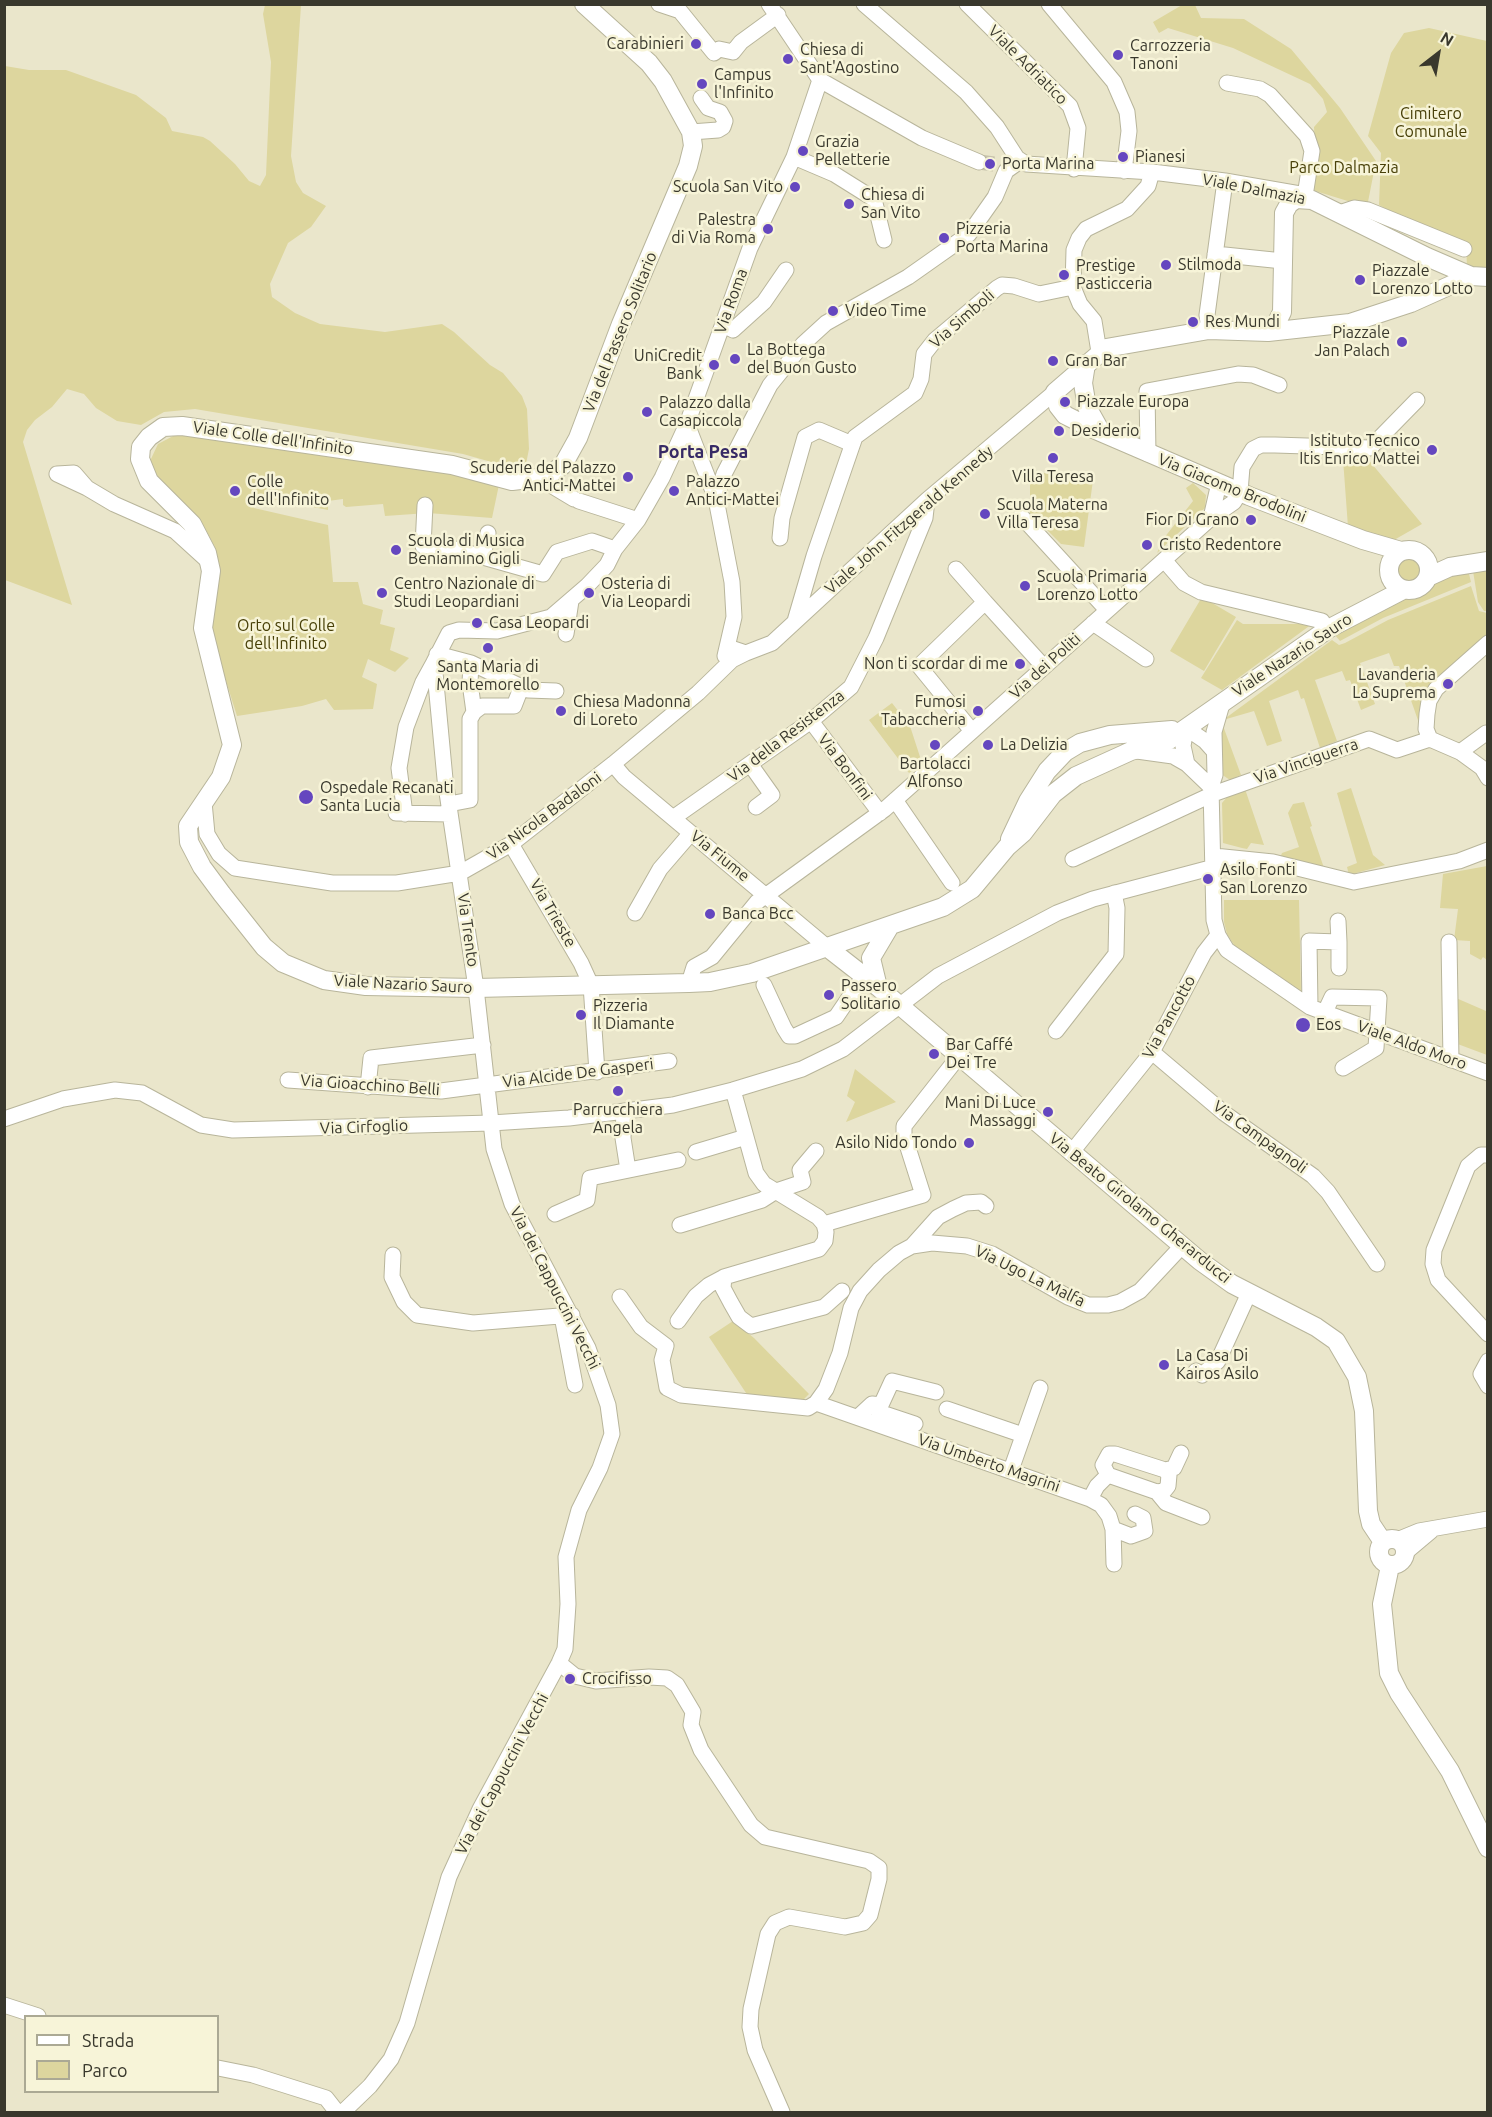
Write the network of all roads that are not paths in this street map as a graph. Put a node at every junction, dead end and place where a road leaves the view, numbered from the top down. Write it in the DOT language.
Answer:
graph roads {
  1 [pos="585,4"];
  2 [pos="659,4"];
  3 [pos="864,4"];
  4 [pos="967,4"];
  5 [pos="1049,4"];
  6 [pos="774,10"];
  7 [pos="820,80"];
  8 [pos="1227,83"];
  9 [pos="701,98"];
  10 [pos="691,132"];
  11 [pos="794,157"];
  12 [pos="979,162"];
  13 [pos="1010,164"];
  14 [pos="1074,169"];
  15 [pos="1124,171"];
  16 [pos="1152,172"];
  17 [pos="1225,181"];
  18 [pos="1266,188"];
  19 [pos="1309,198"];
  20 [pos="1284,213"];
  21 [pos="1339,213"];
  22 [pos="884,240"];
  23 [pos="1464,249"];
  24 [pos="1215,254"];
  25 [pos="1427,257"];
  26 [pos="1283,261"];
  27 [pos="786,270"];
  28 [pos="1479,276"];
  29 [pos="1073,287"];
  30 [pos="1431,294"];
  31 [pos="1283,302"];
  32 [pos="723,324"];
  33 [pos="1305,327"];
  34 [pos="1209,330"];
  35 [pos="1268,332"];
  36 [pos="1092,358"];
  37 [pos="1279,386"];
  38 [pos="1058,389"];
  39 [pos="1084,395"];
  40 [pos="1417,400"];
  41 [pos="1031,414"];
  42 [pos="1065,415"];
  43 [pos="687,424"];
  44 [pos="1102,433"];
  45 [pos="852,444"];
  46 [pos="1148,454"];
  47 [pos="546,477"];
  48 [pos="1219,483"];
  49 [pos="87,488"];
  50 [pos="1240,492"];
  51 [pos="717,499"];
  52 [pos="927,500"];
  53 [pos="425,505"];
  54 [pos="1021,516"];
  55 [pos="1211,518"];
  56 [pos="638,520"];
  57 [pos="489,533"];
  58 [pos="780,538"];
  59 [pos="1363,540"];
  60 [pos="615,549"];
  61 [pos="1401,551"];
  62 [pos="481,555"];
  63 [pos="1424,556"];
  64 [pos="1164,560"];
  65 [pos="208,561"];
  66 [pos="1488,561"];
  67 [pos="1468,562"];
  68 [pos="956,569"];
  69 [pos="1389,573"];
  70 [pos="808,577"];
  71 [pos="1428,577"];
  72 [pos="1403,590"];
  73 [pos="828,591"];
  74 [pos="571,601"];
  75 [pos="985,602"];
  76 [pos="808,604"];
  77 [pos="1363,609"];
  78 [pos="1107,610"];
  79 [pos="1322,621"];
  80 [pos="1093,623"];
  81 [pos="566,634"];
  82 [pos="1488,643"];
  83 [pos="728,647"];
  84 [pos="764,648"];
  85 [pos="746,653"];
  86 [pos="435,658"];
  87 [pos="1146,659"];
  88 [pos="471,663"];
  89 [pos="1044,667"];
  90 [pos="718,672"];
  91 [pos="521,688"];
  92 [pos="556,691"];
  93 [pos="1223,701"];
  94 [pos="474,712"];
  95 [pos="811,721"];
  96 [pos="1186,728"];
  97 [pos="972,731"];
  98 [pos="1486,733"];
  99 [pos="1430,739"];
  100 [pos="1213,750"];
  101 [pos="1131,751"];
  102 [pos="1460,752"];
  103 [pos="613,764"];
  104 [pos="750,764"];
  105 [pos="1187,764"];
  106 [pos="1488,778"];
  107 [pos="1212,791"];
  108 [pos="896,800"];
  109 [pos="204,802"];
  110 [pos="756,807"];
  111 [pos="449,809"];
  112 [pos="880,813"];
  113 [pos="674,818"];
  114 [pos="691,833"];
  115 [pos="512,844"];
  116 [pos="1007,847"];
  117 [pos="1488,850"];
  118 [pos="1072,859"];
  119 [pos="1214,861"];
  120 [pos="460,873"];
  121 [pos="952,883"];
  122 [pos="1114,893"];
  123 [pos="768,896"];
  124 [pos="635,913"];
  125 [pos="1338,921"];
  126 [pos="890,926"];
  127 [pos="1218,935"];
  128 [pos="854,939"];
  129 [pos="1339,942"];
  130 [pos="1449,942"];
  131 [pos="828,948"];
  132 [pos="1339,968"];
  133 [pos="867,970"];
  134 [pos="689,983"];
  135 [pos="591,985"];
  136 [pos="764,985"];
  137 [pos="476,988"];
  138 [pos="899,1006"];
  139 [pos="1318,1010"];
  140 [pos="1056,1031"];
  141 [pos="1379,1034"];
  142 [pos="483,1045"];
  143 [pos="1152,1052"];
  144 [pos="959,1056"];
  145 [pos="1451,1060"];
  146 [pos="669,1061"];
  147 [pos="1343,1068"];
  148 [pos="597,1071"];
  149 [pos="1488,1073"];
  150 [pos="288,1080"];
  151 [pos="488,1084"];
  152 [pos="368,1087"];
  153 [pos="733,1090"];
  154 [pos="624,1111"];
  155 [pos="4,1119"];
  156 [pos="491,1123"];
  157 [pos="746,1137"];
  158 [pos="816,1151"];
  159 [pos="696,1152"];
  160 [pos="1071,1153"];
  161 [pos="1488,1155"];
  162 [pos="678,1160"];
  163 [pos="627,1170"];
  164 [pos="776,1191"];
  165 [pos="986,1206"];
  166 [pos="555,1214"];
  167 [pos="824,1224"];
  168 [pos="680,1225"];
  169 [pos="912,1246"];
  170 [pos="1182,1246"];
  171 [pos="393,1255"];
  172 [pos="1377,1264"];
  173 [pos="724,1277"];
  174 [pos="842,1291"];
  175 [pos="1249,1293"];
  176 [pos="620,1297"];
  177 [pos="567,1316"];
  178 [pos="678,1321"];
  179 [pos="1488,1334"];
  180 [pos="1488,1361"];
  181 [pos="1196,1371"];
  182 [pos="575,1384"];
  183 [pos="1488,1386"];
  184 [pos="1040,1388"];
  185 [pos="936,1392"];
  186 [pos="812,1405"];
  187 [pos="881,1405"];
  188 [pos="947,1409"];
  189 [pos="858,1417"];
  190 [pos="915,1424"];
  191 [pos="1023,1435"];
  192 [pos="1181,1453"];
  193 [pos="1011,1470"];
  194 [pos="1165,1470"];
  195 [pos="1108,1475"];
  196 [pos="1157,1492"];
  197 [pos="1090,1499"];
  198 [pos="1135,1514"];
  199 [pos="1202,1516"];
  200 [pos="1488,1519"];
  201 [pos="1113,1529"];
  202 [pos="1395,1545"];
  203 [pos="1114,1564"];
  204 [pos="1390,1566"];
  205 [pos="559,1663"];
  206 [pos="1488,1848"];
  207 [pos="4,2005"];
  208 [pos="35,2015"];
  209 [pos="219,2068"];
  210 [pos="337,2112"];
  211 [pos="343,2112"];
  212 [pos="782,2112"];
  1 -- 10 [label="main road"];
  2 -- 6 [label="street"];
  3 -- 13 [label="street"];
  4 -- 14 [label="street, Viale Adriatico"];
  5 -- 15 [label="street"];
  6 -- 7 [label="street"];
  7 -- 11 [label="street, Via Roma"];
  7 -- 12 [label="street"];
  8 -- 19 [label="street"];
  9 -- 10 [label="street"];
  10 -- 47 [label="main road, Via del Passero Solitario"];
  11 -- 22 [label="street"];
  11 -- 32 [label="street, Via Roma"];
  13 -- 14 [label="street, Viale Dalmazia"];
  13 -- 51 [label="street"];
  14 -- 15 [label="street, Viale Dalmazia"];
  15 -- 16 [label="street, Viale Dalmazia"];
  16 -- 17 [label="street, Viale Dalmazia"];
  16 -- 29 [label="street"];
  17 -- 18 [label="street, Viale Dalmazia"];
  17 -- 24 [label="street"];
  18 -- 19 [label="street, Viale Dalmazia"];
  18 -- 20 [label="street"];
  19 -- 20 [label="main road"];
  19 -- 21 [label="main road, Viale Dalmazia"];
  20 -- 26 [label="main road"];
  21 -- 23 [label="street"];
  21 -- 25 [label="main road, Viale Dalmazia"];
  24 -- 26 [label="street"];
  24 -- 34 [label="street"];
  25 -- 28 [label="main road, Viale Dalmazia"];
  25 -- 30 [label="main road"];
  26 -- 31 [label="main road"];
  27 -- 32 [label="street"];
  28 -- 30 [label="main road"];
  29 -- 36 [label="street"];
  29 -- 45 [label="street, Via Simboli"];
  30 -- 33 [label="main road"];
  31 -- 33 [label="main road"];
  31 -- 35 [label="main road"];
  32 -- 43 [label="street, Via Roma"];
  33 -- 35 [label="main road"];
  34 -- 35 [label="main road"];
  34 -- 36 [label="main road"];
  36 -- 38 [label="main road"];
  36 -- 39 [label="main road"];
  37 -- 46 [label="street"];
  38 -- 39 [label="main road"];
  38 -- 41 [label="street, Viale John Fitzgerald Kennedy"];
  38 -- 42 [label="main road"];
  39 -- 44 [label="main road"];
  40 -- 50 [label="street"];
  41 -- 42 [label="street"];
  41 -- 52 [label="street, Viale John Fitzgerald Kennedy"];
  42 -- 44 [label="main road"];
  43 -- 51 [label="street"];
  43 -- 56 [label="street, Via Roma"];
  44 -- 46 [label="main road, Via Giacomo Brodolini"];
  45 -- 58 [label="street"];
  45 -- 70 [label="street, Via Simboli"];
  46 -- 48 [label="main road, Via Giacomo Brodolini"];
  47 -- 56 [label="street"];
  47 -- 65 [label="main road, Viale Colle dell'Infinito"];
  48 -- 50 [label="main road, Via Giacomo Brodolini"];
  48 -- 55 [label="street"];
  49 -- 65 [label="street"];
  50 -- 55 [label="street, Via dei Politi"];
  50 -- 59 [label="main road, Via Giacomo Brodolini"];
  51 -- 83 [label="street, Via Nicola Badaloni"];
  52 -- 73 [label="street, Viale John Fitzgerald Kennedy"];
  52 -- 95 [label="street, Via della Resistenza"];
  53 -- 62 [label="street"];
  54 -- 78 [label="street"];
  55 -- 64 [label="street, Via dei Politi"];
  56 -- 60 [label="street, Via Roma"];
  57 -- 62 [label="street"];
  59 -- 61 [label="main road, Via Giacomo Brodolini"];
  59 -- 69 [label="main road, Via Giacomo Brodolini"];
  60 -- 62 [label="street"];
  60 -- 74 [label="street, Via Roma"];
  61 -- 63 [label="main road"];
  61 -- 69 [label="main road"];
  63 -- 67 [label="main road"];
  63 -- 71 [label="main road"];
  64 -- 78 [label="street, Via dei Politi"];
  64 -- 79 [label="street"];
  65 -- 109 [label="main road, Viale Colle dell'Infinito"];
  66 -- 67 [label="main road, Viale Nazario Sauro"];
  67 -- 71 [label="main road, Viale Nazario Sauro"];
  68 -- 75 [label="street"];
  69 -- 72 [label="main road"];
  69 -- 77 [label="main road"];
  70 -- 73 [label="street"];
  70 -- 76 [label="street"];
  71 -- 72 [label="main road, Viale Nazario Sauro"];
  72 -- 77 [label="main road, Viale Nazario Sauro"];
  73 -- 76 [label="street, Viale John Fitzgerald Kennedy"];
  74 -- 81 [label="street"];
  74 -- 86 [label="street, Via Roma"];
  75 -- 89 [label="street"];
  75 -- 97 [label="street"];
  76 -- 84 [label="street"];
  77 -- 93 [label="main road, Viale Nazario Sauro"];
  78 -- 80 [label="street, Via dei Politi"];
  80 -- 87 [label="street"];
  80 -- 89 [label="street, Via dei Politi"];
  82 -- 99 [label="street"];
  83 -- 84 [label="street"];
  83 -- 85 [label="street"];
  83 -- 90 [label="street, Via Nicola Badaloni"];
  84 -- 85 [label="street"];
  85 -- 90 [label="street, Via Nicola Badaloni"];
  86 -- 88 [label="street"];
  86 -- 111 [label="street, Via Trento"];
  86 -- 111 [label="street"];
  88 -- 91 [label="street"];
  88 -- 94 [label="street"];
  89 -- 97 [label="street, Via dei Politi"];
  90 -- 103 [label="street, Via Nicola Badaloni"];
  91 -- 92 [label="street"];
  91 -- 94 [label="street"];
  93 -- 96 [label="main road, Viale Nazario Sauro"];
  93 -- 100 [label="street"];
  94 -- 111 [label="street"];
  95 -- 104 [label="street, Via della Resistenza"];
  95 -- 112 [label="street, Via Bonfini"];
  96 -- 100 [label="street"];
  96 -- 101 [label="main road, Viale Nazario Sauro"];
  96 -- 105 [label="street"];
  96 -- 116 [label="main road, Viale Nazario Sauro"];
  97 -- 108 [label="street, Via dei Politi"];
  98 -- 102 [label="street"];
  99 -- 102 [label="street"];
  99 -- 107 [label="street, Via Vinciguerra"];
  100 -- 107 [label="street"];
  101 -- 105 [label="street"];
  101 -- 116 [label="main road, Viale Nazario Sauro"];
  102 -- 106 [label="street"];
  103 -- 113 [label="street, Via Fiume"];
  103 -- 115 [label="street, Via Nicola Badaloni"];
  104 -- 110 [label="street"];
  104 -- 113 [label="street, Via della Resistenza"];
  105 -- 107 [label="street"];
  107 -- 118 [label="street, Via Vinciguerra"];
  107 -- 119 [label="street"];
  108 -- 112 [label="street, Via dei Politi"];
  108 -- 121 [label="street, Via Bonfini"];
  109 -- 120 [label="street, Via Nicola Badaloni"];
  109 -- 137 [label="main road, Viale Nazario Sauro"];
  111 -- 120 [label="street, Via Trento"];
  112 -- 123 [label="street, Via dei Politi"];
  113 -- 114 [label="street, Via Fiume"];
  114 -- 123 [label="street, Via Fiume"];
  114 -- 124 [label="street"];
  115 -- 120 [label="street, Via Nicola Badaloni"];
  115 -- 135 [label="street, Via Trieste"];
  116 -- 126 [label="main road, Viale Nazario Sauro"];
  117 -- 119 [label="street"];
  119 -- 122 [label="street, Via Cirfoglio"];
  119 -- 127 [label="street"];
  120 -- 137 [label="street, Via Trento"];
  122 -- 138 [label="street, Via Cirfoglio"];
  122 -- 140 [label="street"];
  123 -- 131 [label="street, Via Fiume"];
  123 -- 134 [label="street"];
  125 -- 129 [label="street"];
  126 -- 128 [label="main road, Viale Nazario Sauro"];
  126 -- 133 [label="main road"];
  127 -- 139 [label="street, Viale Aldo Moro"];
  127 -- 143 [label="street, Via Pancotto"];
  128 -- 131 [label="main road, Viale Nazario Sauro"];
  128 -- 133 [label="main road"];
  129 -- 132 [label="street"];
  129 -- 139 [label="street"];
  130 -- 145 [label="street"];
  131 -- 133 [label="main road"];
  131 -- 134 [label="main road, Viale Nazario Sauro"];
  133 -- 136 [label="street"];
  133 -- 138 [label="main road, Via Beato Girolamo Gherarducci"];
  134 -- 135 [label="main road, Viale Nazario Sauro"];
  135 -- 137 [label="main road, Viale Nazario Sauro"];
  135 -- 148 [label="street"];
  137 -- 142 [label="street, Via dei Cappuccini Vecchi"];
  138 -- 144 [label="main road, Via Beato Girolamo Gherarducci"];
  138 -- 153 [label="street, Via Cirfoglio"];
  139 -- 141 [label="street, Viale Aldo Moro"];
  139 -- 141 [label="street"];
  141 -- 145 [label="street, Viale Aldo Moro"];
  141 -- 147 [label="street"];
  142 -- 151 [label="street, Via dei Cappuccini Vecchi"];
  142 -- 152 [label="street"];
  143 -- 160 [label="street, Via Pancotto"];
  143 -- 172 [label="street, Via Campagnoli"];
  144 -- 160 [label="main road, Via Beato Girolamo Gherarducci"];
  144 -- 167 [label="street"];
  145 -- 149 [label="street, Viale Aldo Moro"];
  146 -- 148 [label="street, Via Alcide De Gasperi"];
  148 -- 151 [label="street, Via Alcide De Gasperi"];
  150 -- 152 [label="street, Via Gioacchino Belli"];
  151 -- 152 [label="street, Via Gioacchino Belli"];
  151 -- 156 [label="street, Via dei Cappuccini Vecchi"];
  153 -- 154 [label="street, Via Cirfoglio"];
  153 -- 157 [label="street"];
  154 -- 156 [label="street, Via Cirfoglio"];
  154 -- 163 [label="street"];
  155 -- 156 [label="street, Via Cirfoglio"];
  156 -- 177 [label="street, Via dei Cappuccini Vecchi"];
  157 -- 159 [label="street"];
  157 -- 164 [label="street"];
  158 -- 164 [label="street"];
  160 -- 170 [label="main road, Via Beato Girolamo Gherarducci"];
  161 -- 179 [label="street"];
  162 -- 163 [label="street"];
  163 -- 166 [label="street"];
  164 -- 167 [label="street"];
  164 -- 168 [label="street"];
  165 -- 169 [label="street"];
  167 -- 173 [label="street"];
  169 -- 170 [label="street, Via Ugo La Malfa"];
  169 -- 186 [label="street"];
  170 -- 175 [label="main road, Via Beato Girolamo Gherarducci"];
  171 -- 177 [label="street"];
  173 -- 174 [label="street"];
  173 -- 178 [label="street"];
  175 -- 181 [label="street"];
  175 -- 202 [label="main road, Via Beato Girolamo Gherarducci"];
  176 -- 186 [label="street, Via Umberto Magrini"];
  177 -- 182 [label="street"];
  177 -- 205 [label="street, Via dei Cappuccini Vecchi"];
  180 -- 183 [label="street"];
  184 -- 191 [label="street"];
  185 -- 187 [label="street"];
  186 -- 189 [label="street, Via Umberto Magrini"];
  187 -- 189 [label="street"];
  187 -- 190 [label="street"];
  188 -- 191 [label="street"];
  189 -- 193 [label="street, Via Umberto Magrini"];
  191 -- 193 [label="street"];
  192 -- 194 [label="street"];
  193 -- 197 [label="street, Via Umberto Magrini"];
  194 -- 195 [label="street"];
  194 -- 196 [label="street"];
  195 -- 196 [label="street"];
  195 -- 197 [label="street"];
  196 -- 199 [label="street"];
  197 -- 201 [label="street, Via Umberto Magrini"];
  198 -- 201 [label="street"];
  200 -- 202 [label="street"];
  201 -- 203 [label="street, Via Umberto Magrini"];
  202 -- 204 [label="main road"];
  202 -- 204 [label="main road, Via Beato Girolamo Gherarducci"];
  204 -- 206 [label="main road"];
  205 -- 211 [label="street, Via dei Cappuccini Vecchi"];
  205 -- 212 [label="street"];
  207 -- 208 [label="street"];
  209 -- 210 [label="street"];
}
